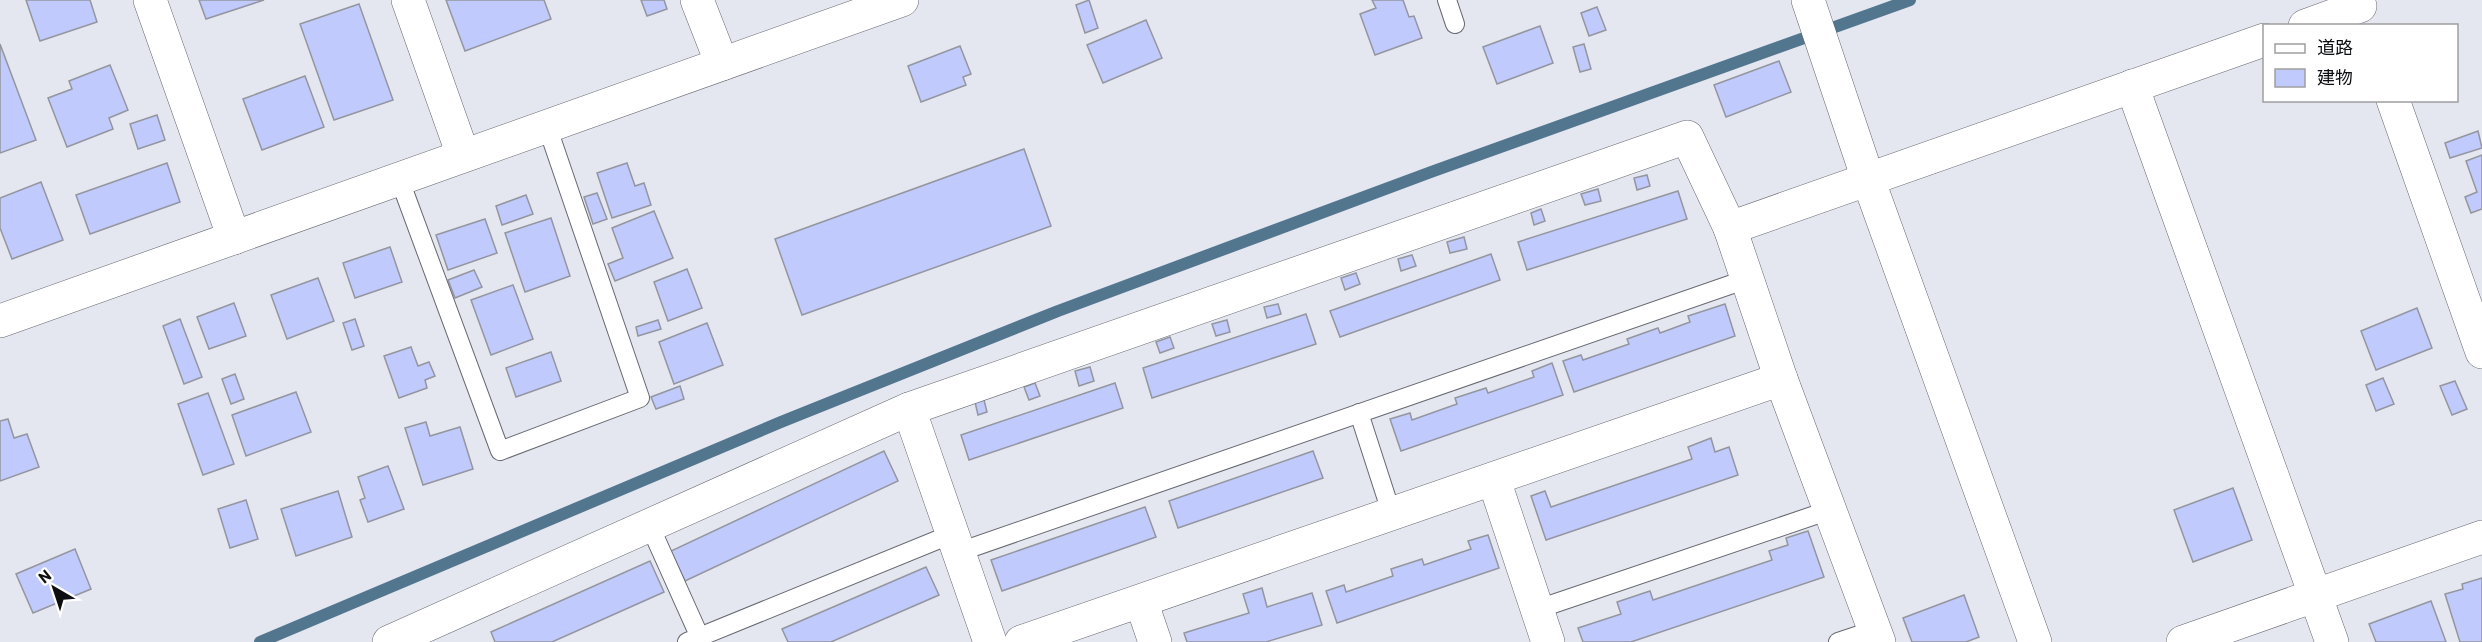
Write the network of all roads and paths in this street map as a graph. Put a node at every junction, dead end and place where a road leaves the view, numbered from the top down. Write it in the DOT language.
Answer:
graph roads {
  1 [pos="150,0"];
  2 [pos="408,0"];
  3 [pos="697,0"];
  4 [pos="902,0"];
  5 [pos="1447,0"];
  6 [pos="1808,0"];
  7 [pos="2362,11"];
  8 [pos="1455,24"];
  9 [pos="2313,24"];
  10 [pos="2263,41"];
  11 [pos="722,64"];
  12 [pos="2132,86"];
  13 [pos="2394,102"];
  14 [pos="547,126"];
  15 [pos="463,155"];
  16 [pos="399,178"];
  17 [pos="1868,179"];
  18 [pos="1730,228"];
  19 [pos="234,238"];
  20 [pos="1747,279"];
  21 [pos="0,321"];
  22 [pos="2482,352"];
  23 [pos="1781,379"];
  24 [pos="909,409"];
  25 [pos="1359,413"];
  26 [pos="1494,480"];
  27 [pos="1830,510"];
  28 [pos="1392,515"];
  29 [pos="649,524"];
  30 [pos="2482,537"];
  31 [pos="955,543"];
  32 [pos="2315,596"];
  33 [pos="1141,601"];
  34 [pos="1538,609"];
  35 [pos="1877,636"];
  36 [pos="696,640"];
  37 [pos="389,642"];
  38 [pos="990,642"];
  39 [pos="1022,642"];
  40 [pos="1155,642"];
  41 [pos="1548,642"];
  42 [pos="1838,642"];
  43 [pos="2035,642"];
  44 [pos="2183,642"];
  45 [pos="2332,642"];
  1 -- 19 [label="street"];
  2 -- 15 [label="street"];
  3 -- 11 [label="street"];
  4 -- 11 [label="street"];
  5 -- 8 [label="lane"];
  6 -- 17 [label="street"];
  7 -- 9 [label="street"];
  10 -- 12 [label="street"];
  11 -- 14 [label="street"];
  12 -- 17 [label="street"];
  12 -- 32 [label="street"];
  13 -- 22 [label="street"];
  14 -- 15 [label="street"];
  14 -- 16 [label="lane"];
  15 -- 16 [label="street"];
  16 -- 19 [label="street"];
  17 -- 18 [label="street"];
  17 -- 43 [label="street"];
  18 -- 20 [label="street"];
  18 -- 24 [label="street"];
  19 -- 21 [label="street"];
  20 -- 23 [label="street"];
  20 -- 25 [label="lane"];
  23 -- 26 [label="street"];
  23 -- 27 [label="street"];
  24 -- 29 [label="street"];
  24 -- 31 [label="street"];
  25 -- 28 [label="lane"];
  25 -- 31 [label="lane"];
  26 -- 28 [label="street"];
  26 -- 34 [label="street"];
  27 -- 34 [label="lane"];
  27 -- 35 [label="street"];
  28 -- 33 [label="street"];
  29 -- 36 [label="lane"];
  29 -- 37 [label="street"];
  30 -- 32 [label="street"];
  31 -- 36 [label="lane"];
  31 -- 38 [label="street"];
  32 -- 44 [label="street"];
  32 -- 45 [label="street"];
  33 -- 39 [label="street"];
  33 -- 40 [label="street"];
  34 -- 41 [label="street"];
  35 -- 42 [label="lane"];
}
